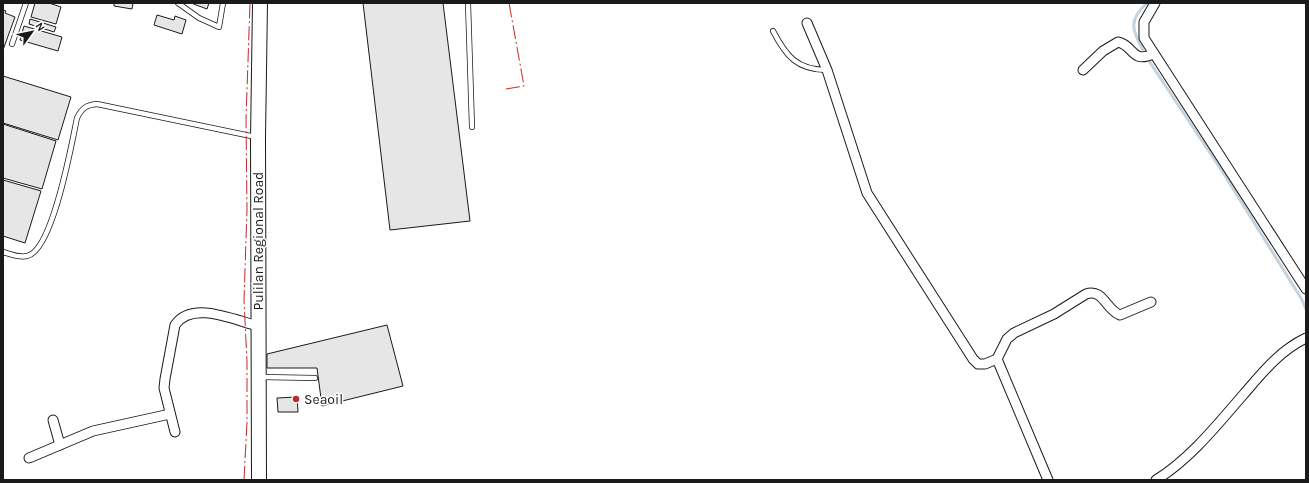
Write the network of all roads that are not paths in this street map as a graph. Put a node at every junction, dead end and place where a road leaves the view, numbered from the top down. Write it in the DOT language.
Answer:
graph roads {
  1 [pos="26,3"];
  2 [pos="178,3"];
  3 [pos="223,3"];
  4 [pos="260,3"];
  5 [pos="468,3"];
  6 [pos="1155,3"];
  7 [pos="807,23"];
  8 [pos="773,31"];
  9 [pos="12,44"];
  10 [pos="1153,54"];
  11 [pos="827,70"];
  12 [pos="1083,70"];
  13 [pos="472,126"];
  14 [pos="258,138"];
  15 [pos="3,252"];
  16 [pos="1306,289"];
  17 [pos="1151,302"];
  18 [pos="258,326"];
  19 [pos="1306,338"];
  20 [pos="997,359"];
  21 [pos="259,377"];
  22 [pos="315,378"];
  23 [pos="170,414"];
  24 [pos="53,420"];
  25 [pos="174,432"];
  26 [pos="60,445"];
  27 [pos="29,458"];
  28 [pos="259,480"];
  29 [pos="1048,480"];
  30 [pos="1156,480"];
  1 -- 9 [label="lane"];
  2 -- 3 [label="lane"];
  4 -- 14 [label="main road, Pulilan Regional Road"];
  5 -- 13 [label="lane"];
  6 -- 10 [label="street"];
  7 -- 11 [label="street"];
  8 -- 11 [label="lane"];
  10 -- 12 [label="street"];
  10 -- 16 [label="street"];
  11 -- 20 [label="street"];
  14 -- 15 [label="lane"];
  14 -- 18 [label="main road, Pulilan Regional Road"];
  17 -- 20 [label="street"];
  18 -- 21 [label="main road, Pulilan Regional Road"];
  18 -- 23 [label="street"];
  19 -- 30 [label="street"];
  20 -- 29 [label="street"];
  21 -- 22 [label="lane"];
  21 -- 28 [label="main road, Pulilan Regional Road"];
  23 -- 25 [label="street"];
  23 -- 26 [label="street"];
  24 -- 26 [label="street"];
  26 -- 27 [label="street"];
}
